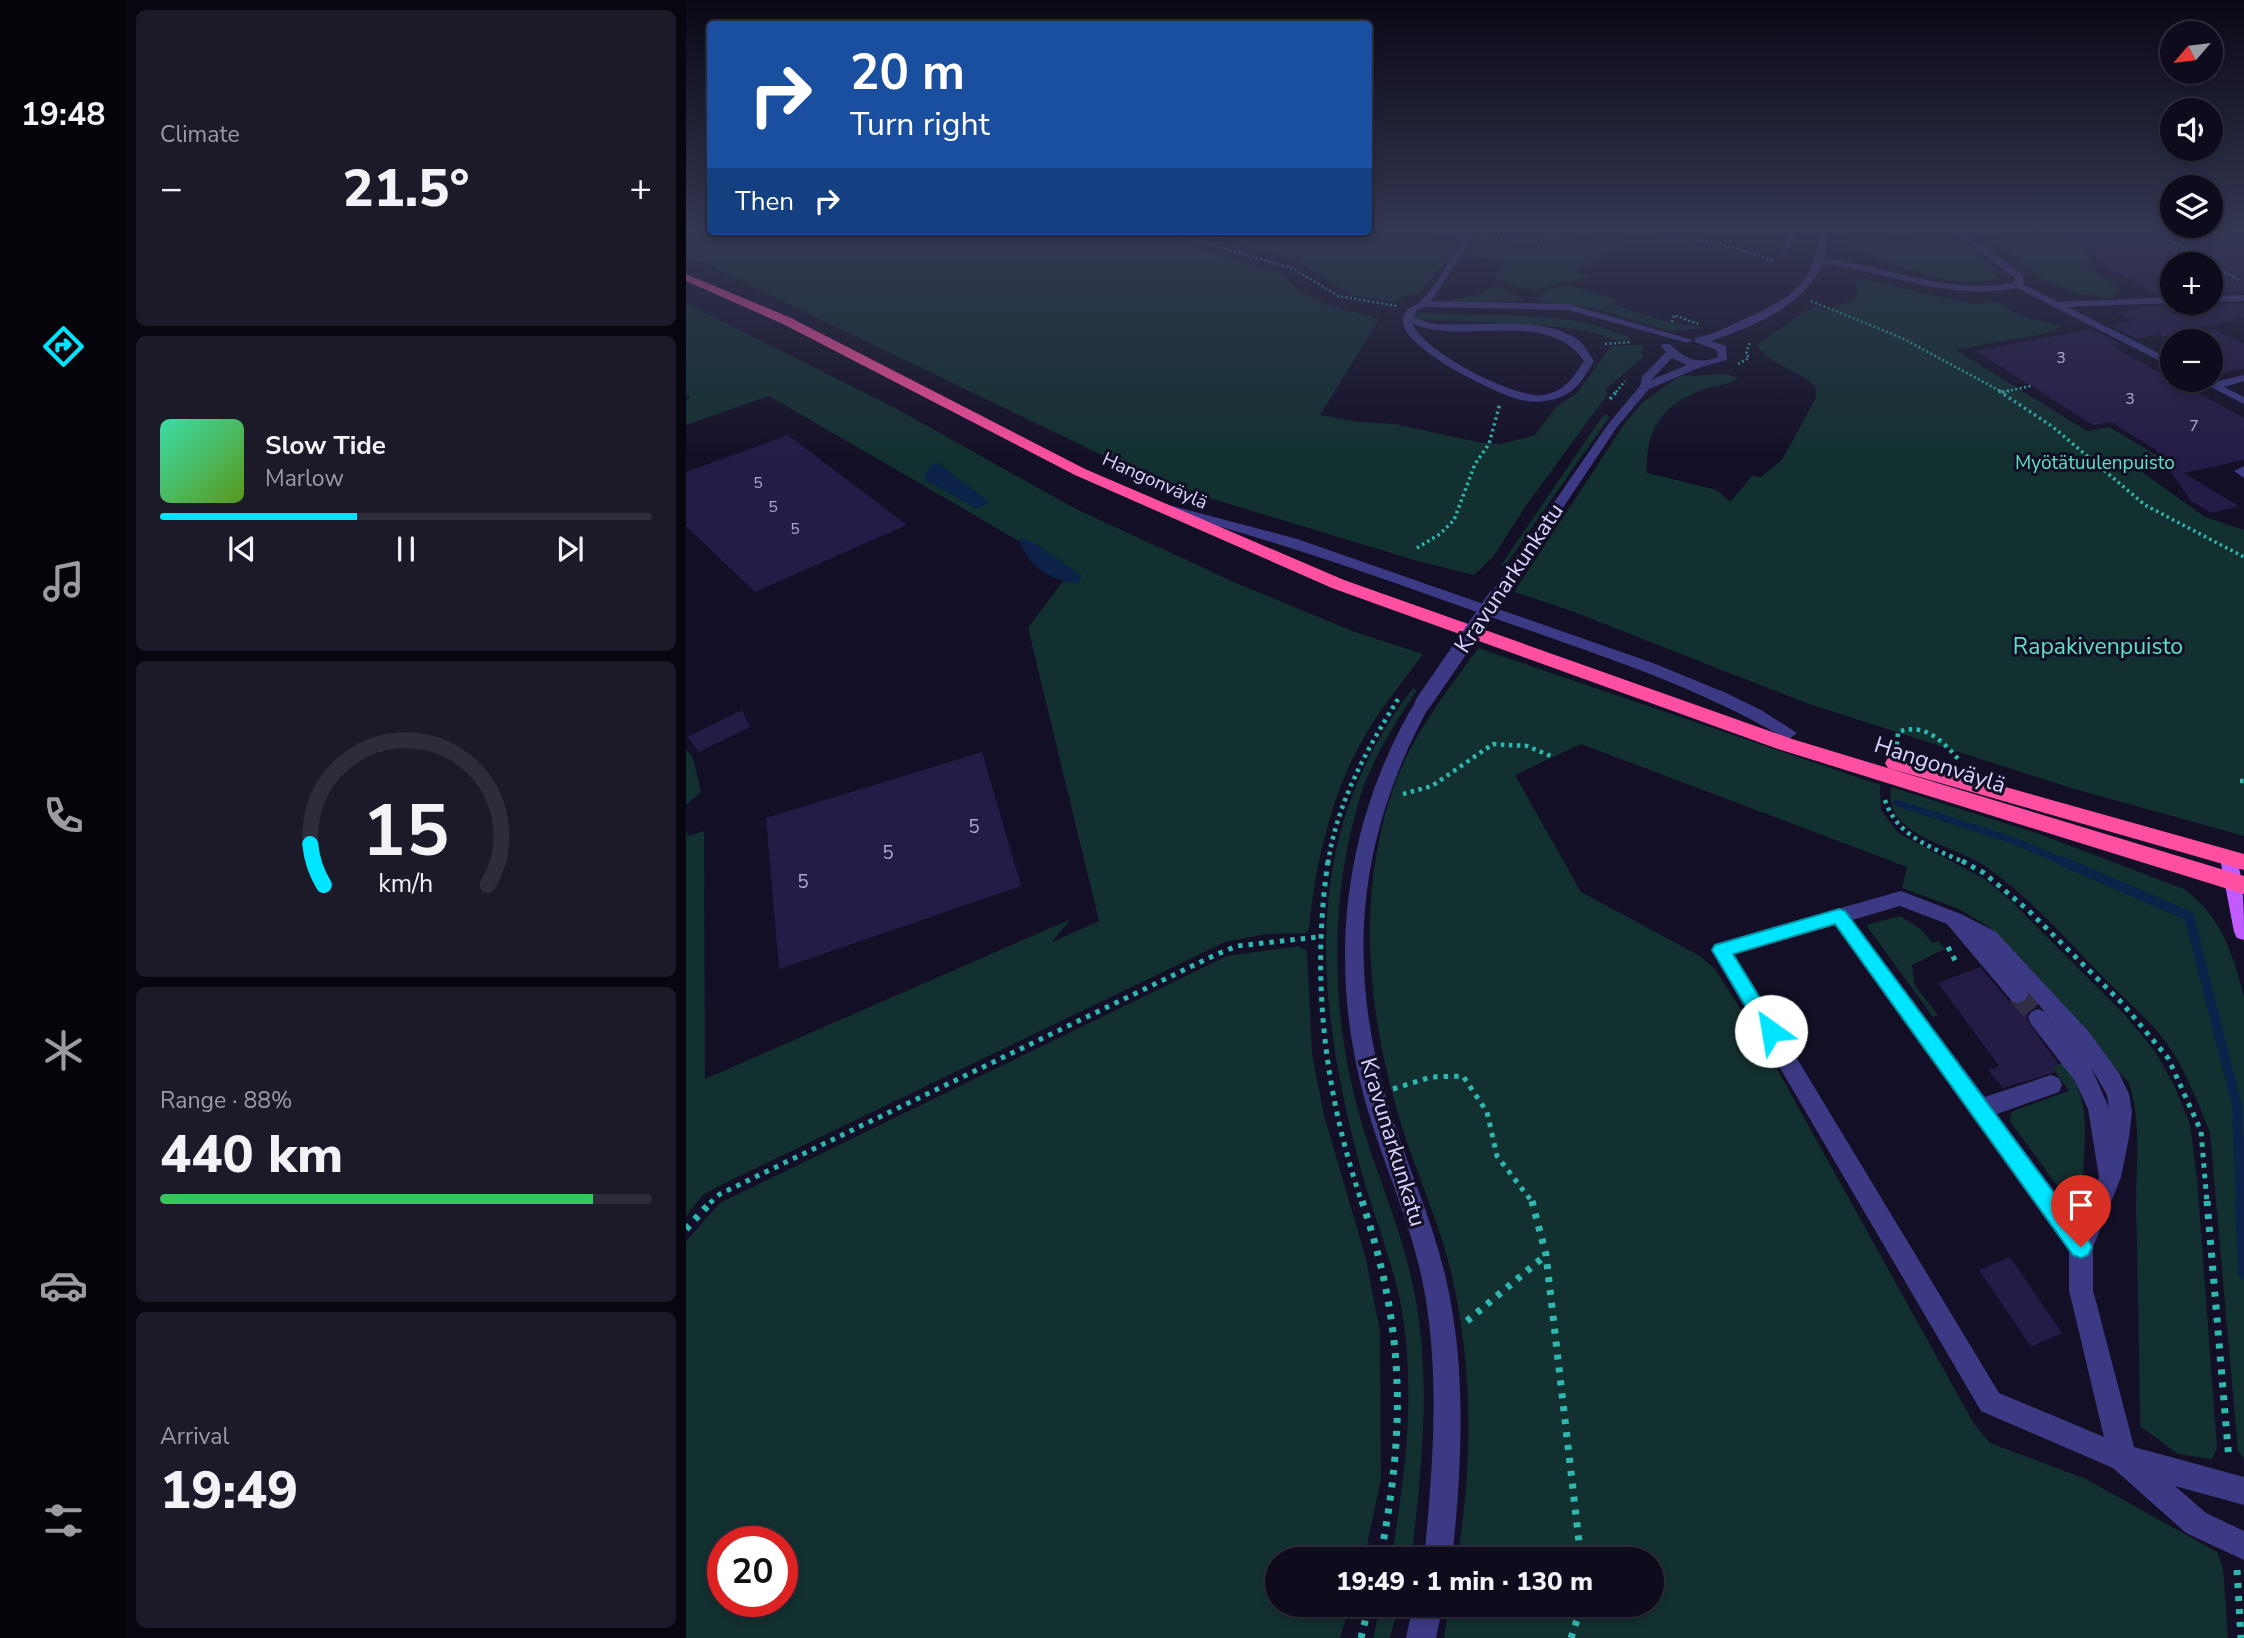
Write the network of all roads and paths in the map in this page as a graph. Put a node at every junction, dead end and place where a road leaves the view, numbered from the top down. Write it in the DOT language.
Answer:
graph roads {
  1 [pos="756,307"];
  2 [pos="1384,307"];
  3 [pos="1419,307"];
  4 [pos="1563,307"];
  5 [pos="1777,307"];
  6 [pos="1826,307"];
  7 [pos="2063,307"];
  8 [pos="1410,314"];
  9 [pos="1674,315"];
  10 [pos="1761,317"];
  11 [pos="1706,326"];
  12 [pos="1639,327"];
  13 [pos="1688,340"];
  14 [pos="1701,340"];
  15 [pos="1634,342"];
  16 [pos="1605,344"];
  17 [pos="1732,345"];
  18 [pos="1671,351"];
  19 [pos="2160,358"];
  20 [pos="1699,364"];
  21 [pos="2244,378"];
  22 [pos="2223,383"];
  23 [pos="2031,386"];
  24 [pos="1645,387"];
  25 [pos="2223,391"];
  26 [pos="1503,392"];
  27 [pos="2002,392"];
  28 [pos="2244,401"];
  29 [pos="1153,506"];
  30 [pos="1417,548"];
  31 [pos="2244,557"];
  32 [pos="1624,686"];
  33 [pos="1790,733"];
  34 [pos="1896,746"];
  35 [pos="1553,757"];
  36 [pos="1966,769"];
  37 [pos="1885,800"];
  38 [pos="1376,803"];
  39 [pos="2238,872"];
  40 [pos="1839,916"];
  41 [pos="1954,919"];
  42 [pos="2244,932"];
  43 [pos="1318,937"];
  44 [pos="2018,994"];
  45 [pos="2038,1018"];
  46 [pos="2051,1085"];
  47 [pos="1374,1095"];
  48 [pos="1980,1110"];
  49 [pos="2110,1177"];
  50 [pos="686,1230"];
  51 [pos="2081,1247"];
  52 [pos="1546,1255"];
  53 [pos="1442,1342"];
  54 [pos="2123,1458"];
  55 [pos="2238,1489"];
  56 [pos="2240,1544"];
  57 [pos="1439,1547"];
  58 [pos="1580,1547"];
  59 [pos="1366,1617"];
  60 [pos="1425,1617"];
  61 [pos="1578,1617"];
  62 [pos="1361,1638"];
  63 [pos="1421,1638"];
  64 [pos="1571,1638"];
  65 [pos="2241,1638"];
  1 -- 29 [label="highway, Hangonväylä"];
  2 -- 8 [label="path"];
  3 -- 8 [label="street"];
  4 -- 12 [label="street"];
  5 -- 10 [label="street"];
  6 -- 27 [label="path"];
  7 -- 19 [label="street"];
  8 -- 26 [label="street"];
  8 -- 26 [label="street"];
  9 -- 11 [label="path"];
  10 -- 14 [label="street"];
  10 -- 17 [label="street"];
  12 -- 13 [label="street"];
  12 -- 18 [label="street"];
  13 -- 14 [label="street"];
  13 -- 18 [label="street, Kravunarkunkatu"];
  14 -- 17 [label="street"];
  15 -- 16 [label="path"];
  17 -- 20 [label="street, Kravunarkunkatu"];
  18 -- 20 [label="street"];
  18 -- 24 [label="street, Kravunarkunkatu"];
  20 -- 24 [label="street, Kravunarkunkatu"];
  21 -- 22 [label="street"];
  23 -- 27 [label="path"];
  24 -- 38 [label="street, Kravunarkunkatu, bridge"];
  25 -- 28 [label="street"];
  26 -- 30 [label="path"];
  27 -- 31 [label="path"];
  29 -- 32 [label="highway, Hangonväylä"];
  29 -- 33 [label="street"];
  32 -- 33 [label="highway, Hangonväylä"];
  32 -- 39 [label="highway, Hangonväylä"];
  33 -- 39 [label="highway, Hangonväylä"];
  34 -- 36 [label="path"];
  35 -- 38 [label="path"];
  37 -- 55 [label="path"];
  38 -- 47 [label="street, Kravunarkunkatu"];
  39 -- 42 [label="main road"];
  40 -- 41 [label="street"];
  40 -- 48 [label="street"];
  40 -- 54 [label="street"];
  41 -- 44 [label="street"];
  41 -- 49 [label="street"];
  43 -- 50 [label="path"];
  45 -- 49 [label="street"];
  46 -- 48 [label="street"];
  47 -- 52 [label="path"];
  47 -- 53 [label="street, Kravunarkunkatu"];
  48 -- 51 [label="street"];
  49 -- 51 [label="street"];
  51 -- 54 [label="street"];
  52 -- 53 [label="path"];
  52 -- 58 [label="path"];
  53 -- 57 [label="street, Kravunarkunkatu"];
  54 -- 55 [label="street"];
  54 -- 56 [label="street"];
  56 -- 65 [label="path"];
  59 -- 62 [label="path"];
  60 -- 63 [label="street"];
  61 -- 64 [label="path"];
}
